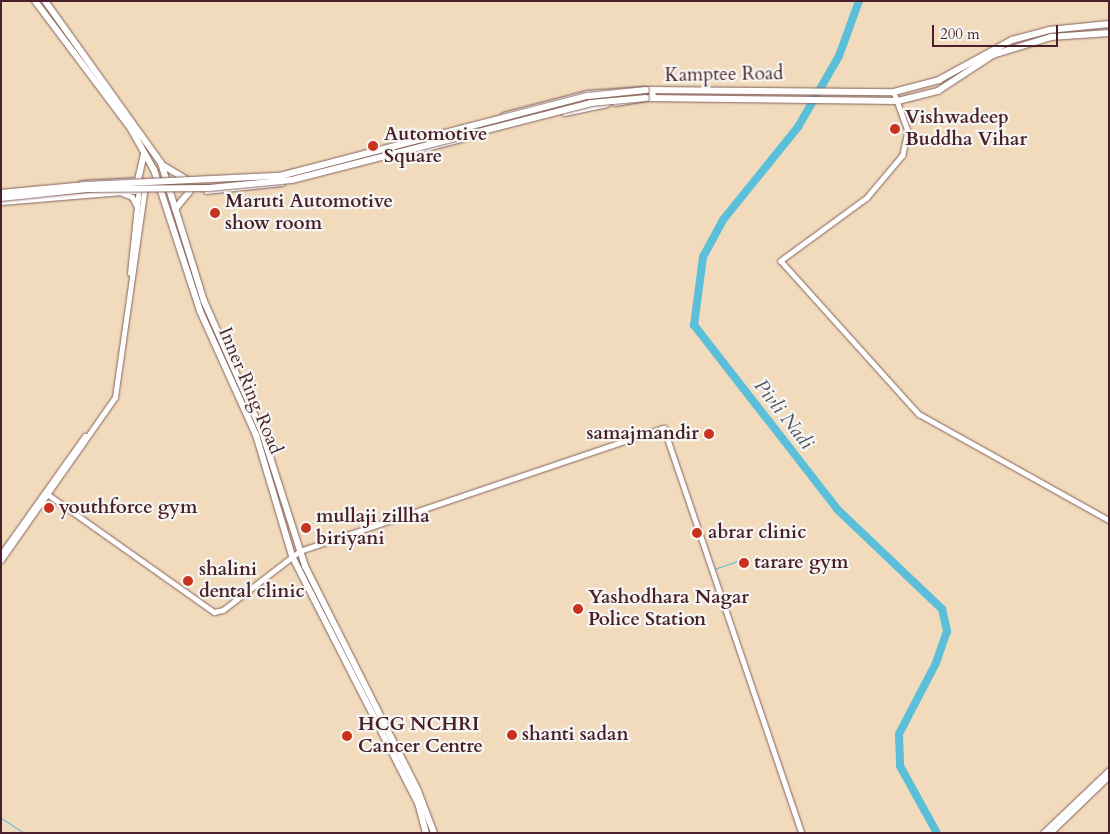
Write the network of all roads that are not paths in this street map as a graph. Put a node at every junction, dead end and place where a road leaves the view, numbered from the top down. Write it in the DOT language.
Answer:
graph roads {
  1 [pos="35,1"];
  2 [pos="45,1"];
  3 [pos="1109,24"];
  4 [pos="1109,33"];
  5 [pos="894,92"];
  6 [pos="649,94"];
  7 [pos="898,101"];
  8 [pos="142,148"];
  9 [pos="161,163"];
  10 [pos="158,179"];
  11 [pos="167,179"];
  12 [pos="186,179"];
  13 [pos="142,180"];
  14 [pos="158,189"];
  15 [pos="142,191"];
  16 [pos="170,191"];
  17 [pos="190,191"];
  18 [pos="1,192"];
  19 [pos="116,192"];
  20 [pos="1,200"];
  21 [pos="140,209"];
  22 [pos="175,209"];
  23 [pos="46,494"];
  24 [pos="1109,520"];
  25 [pos="300,551"];
  26 [pos="1,554"];
  27 [pos="292,556"];
  28 [pos="1,560"];
  29 [pos="1109,770"];
  30 [pos="1109,776"];
  31 [pos="1067,813"];
  32 [pos="426,833"];
  33 [pos="434,833"];
  34 [pos="802,833"];
  35 [pos="1043,833"];
  36 [pos="1050,833"];
  1 -- 8 [label="highway, Inner Ring Road"];
  2 -- 9 [label="highway, Inner Ring Road"];
  3 -- 5 [label="main road"];
  4 -- 7 [label="main road"];
  5 -- 6 [label="main road, Kamptee Road"];
  5 -- 7 [label="street"];
  6 -- 7 [label="main road"];
  6 -- 12 [label="main road"];
  6 -- 17 [label="main road"];
  6 -- 18 [label="main road, bridge"];
  6 -- 20 [label="main road, bridge"];
  7 -- 24 [label="street"];
  8 -- 10 [label="highway, Inner Ring Road"];
  8 -- 13 [label="highway"];
  9 -- 10 [label="highway"];
  9 -- 11 [label="highway, Inner Ring Road"];
  9 -- 12 [label="highway"];
  10 -- 11 [label="main road"];
  10 -- 13 [label="main road"];
  10 -- 14 [label="highway, Inner Ring Road"];
  10 -- 15 [label="highway"];
  11 -- 12 [label="main road"];
  11 -- 16 [label="highway, Inner Ring Road"];
  13 -- 15 [label="main road"];
  13 -- 18 [label="main road"];
  14 -- 15 [label="main road"];
  14 -- 16 [label="main road"];
  14 -- 21 [label="main road"];
  14 -- 27 [label="highway, Inner Ring Road"];
  15 -- 19 [label="main road"];
  15 -- 21 [label="main road"];
  16 -- 17 [label="main road"];
  16 -- 22 [label="highway, Inner Ring Road"];
  17 -- 22 [label="highway"];
  19 -- 20 [label="main road"];
  19 -- 21 [label="main road"];
  21 -- 23 [label="main road"];
  22 -- 25 [label="highway, Inner Ring Road"];
  23 -- 26 [label="main road"];
  23 -- 27 [label="street"];
  23 -- 28 [label="main road"];
  25 -- 27 [label="street"];
  25 -- 33 [label="highway, Inner Ring Road"];
  25 -- 34 [label="street"];
  27 -- 32 [label="highway, Inner Ring Road"];
  29 -- 31 [label="street"];
  30 -- 31 [label="street"];
  31 -- 35 [label="street"];
  31 -- 36 [label="street"];
}
